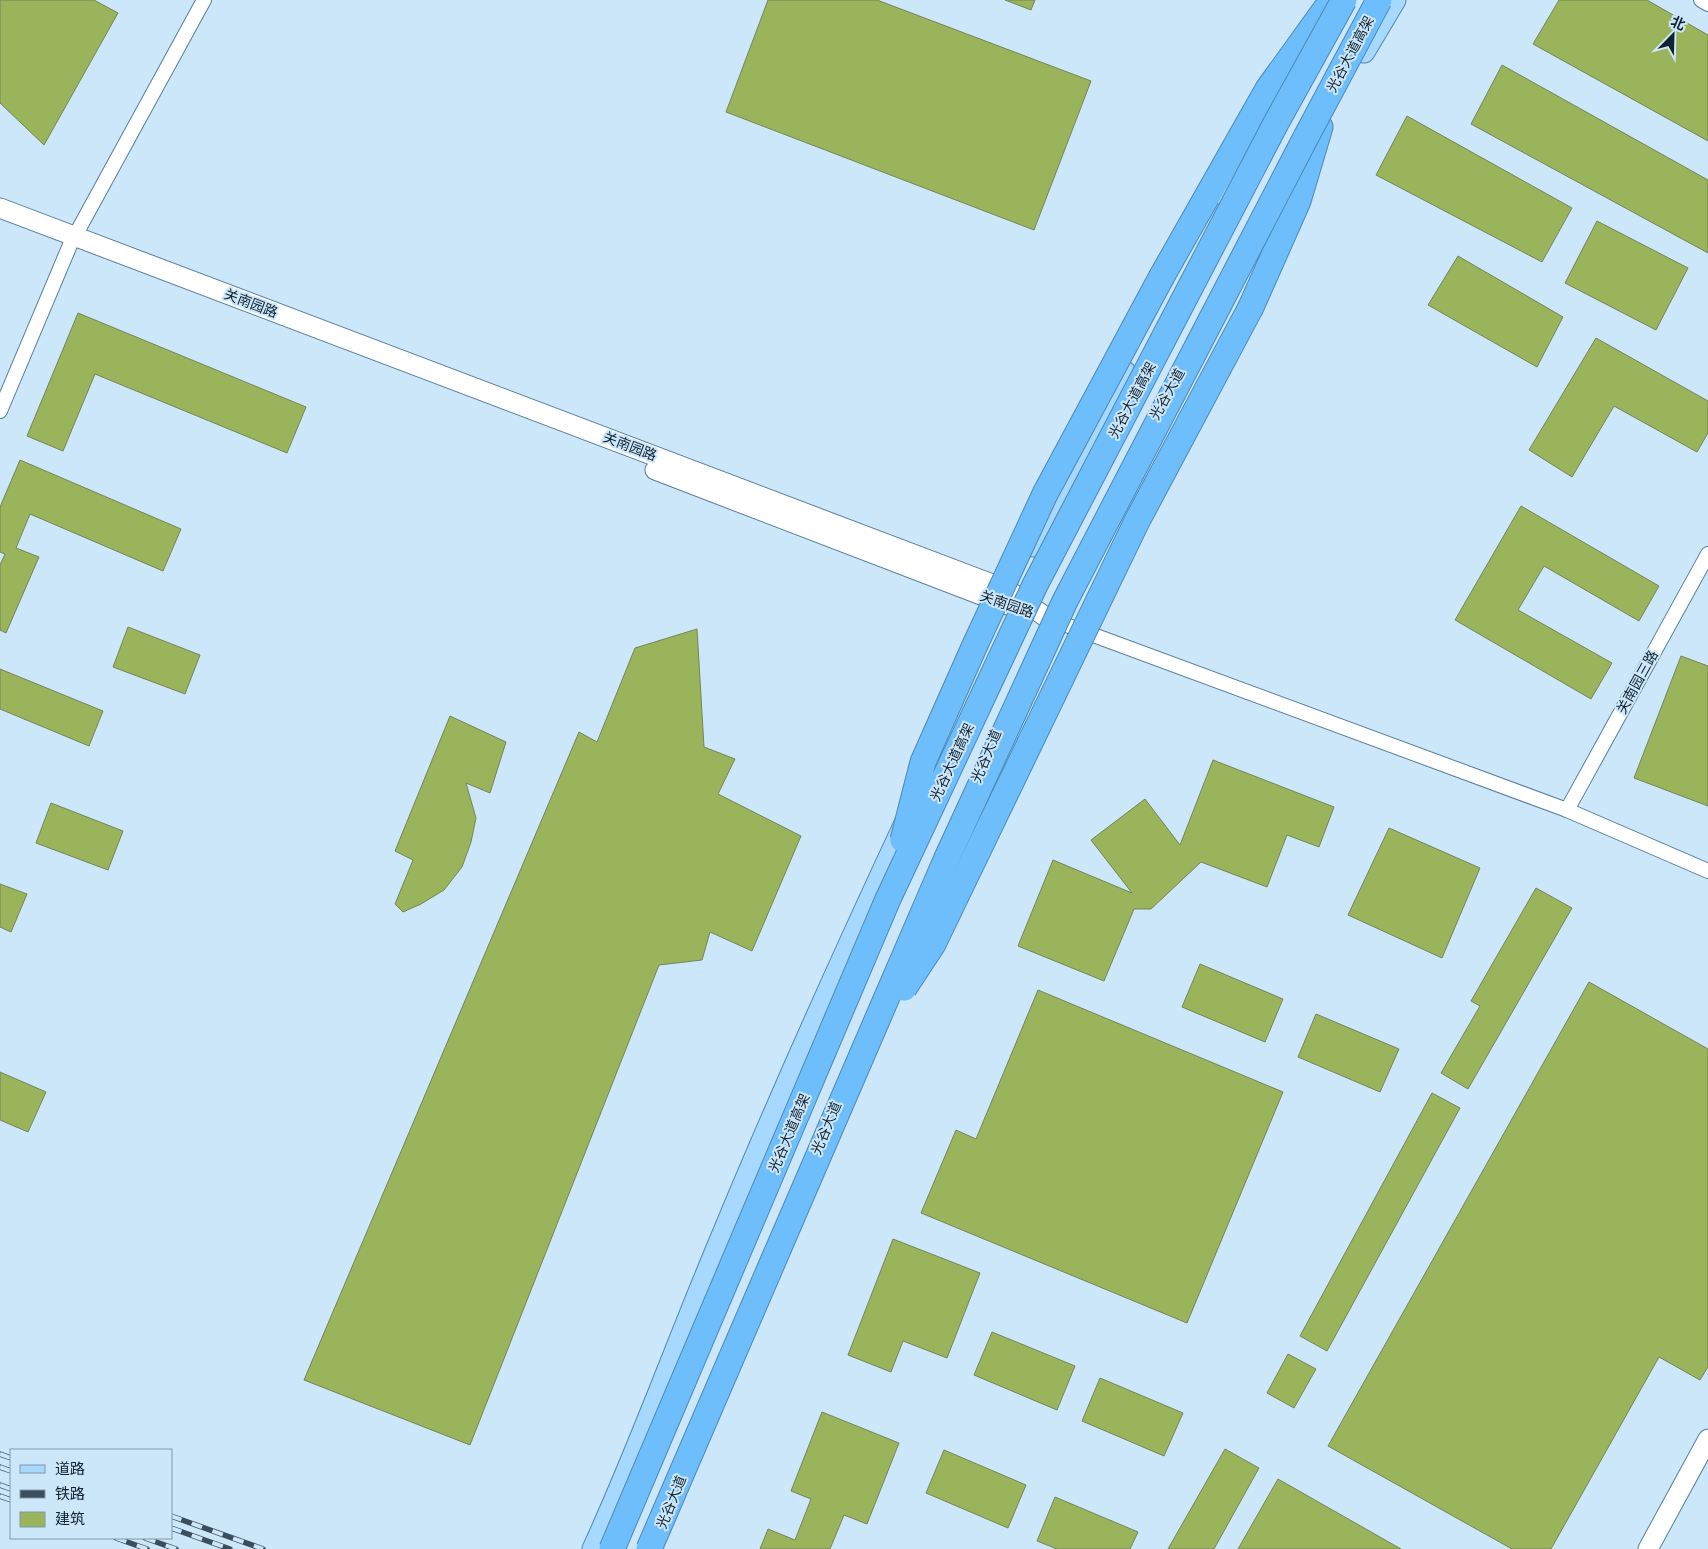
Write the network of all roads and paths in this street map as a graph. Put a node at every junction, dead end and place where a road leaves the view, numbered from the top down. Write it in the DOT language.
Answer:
graph roads {
  1 [pos="204,0"];
  2 [pos="1379,0"];
  3 [pos="1395,0"];
  4 [pos="1701,0"];
  5 [pos="1335,1"];
  6 [pos="1708,4"];
  7 [pos="1320,127"];
  8 [pos="0,208"];
  9 [pos="0,218"];
  10 [pos="73,241"];
  11 [pos="0,411"];
  12 [pos="1708,554"];
  13 [pos="1006,597"];
  14 [pos="1047,618"];
  15 [pos="1567,810"];
  16 [pos="1708,871"];
  17 [pos="888,899"];
  18 [pos="867,1044"];
  19 [pos="1708,1439"];
  20 [pos="592,1549"];
  21 [pos="612,1549"];
  22 [pos="651,1549"];
  23 [pos="1648,1549"];
  1 -- 10 [label="street"];
  2 -- 18 [label="highway, 光谷大道高架, bridge"];
  3 -- 7 [label="main road, 光谷大道"];
  4 -- 6 [label="street"];
  5 -- 13 [label="main road"];
  5 -- 17 [label="highway, 光谷大道高架, bridge"];
  5 -- 17 [label="highway, bridge"];
  7 -- 14 [label="main road, 光谷大道"];
  7 -- 18 [label="highway, bridge"];
  8 -- 10 [label="main road, 关南园路"];
  9 -- 10 [label="main road, 关南园路"];
  10 -- 11 [label="street"];
  10 -- 13 [label="main road, 关南园路"];
  12 -- 15 [label="street, 关南园三路"];
  13 -- 14 [label="main road, 关南园路"];
  13 -- 20 [label="main road"];
  14 -- 15 [label="street"];
  14 -- 22 [label="main road, 光谷大道"];
  15 -- 16 [label="street"];
  17 -- 21 [label="highway, 光谷大道高架, bridge"];
  18 -- 22 [label="highway, 光谷大道高架, bridge"];
  19 -- 23 [label="main road"];
}
